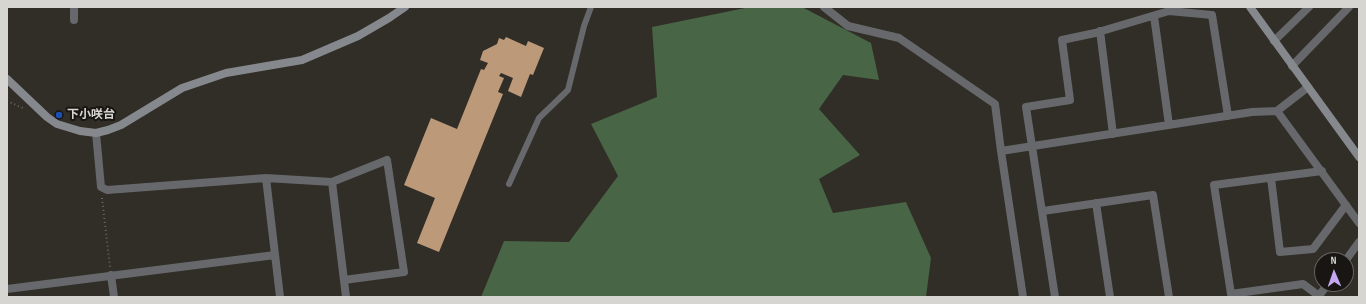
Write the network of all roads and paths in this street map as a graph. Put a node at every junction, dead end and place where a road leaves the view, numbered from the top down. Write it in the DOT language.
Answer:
graph roads {
  1 [pos="74,7"];
  2 [pos="405,7"];
  3 [pos="592,7"];
  4 [pos="824,7"];
  5 [pos="1250,7"];
  6 [pos="1309,7"];
  7 [pos="1349,7"];
  8 [pos="1154,16"];
  9 [pos="74,20"];
  10 [pos="1100,32"];
  11 [pos="1274,41"];
  12 [pos="1292,66"];
  13 [pos="7,79"];
  14 [pos="1308,87"];
  15 [pos="7,101"];
  16 [pos="28,111"];
  17 [pos="1277,111"];
  18 [pos="1228,116"];
  19 [pos="1169,125"];
  20 [pos="96,133"];
  21 [pos="1113,134"];
  22 [pos="1032,146"];
  23 [pos="1001,151"];
  24 [pos="1359,157"];
  25 [pos="1322,171"];
  26 [pos="266,178"];
  27 [pos="1271,178"];
  28 [pos="332,182"];
  29 [pos="509,184"];
  30 [pos="101,187"];
  31 [pos="1096,203"];
  32 [pos="1346,204"];
  33 [pos="1042,211"];
  34 [pos="1359,223"];
  35 [pos="1359,242"];
  36 [pos="1352,252"];
  37 [pos="275,255"];
  38 [pos="111,275"];
  39 [pos="344,280"];
  40 [pos="7,288"];
  41 [pos="1319,296"];
  42 [pos="114,297"];
  43 [pos="280,297"];
  44 [pos="346,297"];
  45 [pos="1023,297"];
  46 [pos="1055,297"];
  47 [pos="1110,297"];
  48 [pos="1169,297"];
  1 -- 9 [label="street"];
  2 -- 20 [label="street"];
  3 -- 29 [label="lane"];
  4 -- 23 [label="street"];
  5 -- 11 [label="street"];
  6 -- 11 [label="street"];
  7 -- 12 [label="street"];
  8 -- 10 [label="street"];
  8 -- 18 [label="street"];
  8 -- 19 [label="street"];
  10 -- 21 [label="street"];
  10 -- 22 [label="street"];
  11 -- 12 [label="street"];
  12 -- 14 [label="street"];
  13 -- 20 [label="street"];
  14 -- 17 [label="street"];
  14 -- 24 [label="street"];
  15 -- 16 [label="path"];
  17 -- 18 [label="street"];
  17 -- 25 [label="street"];
  18 -- 19 [label="street"];
  19 -- 21 [label="street"];
  20 -- 30 [label="street"];
  21 -- 22 [label="street"];
  22 -- 23 [label="street"];
  22 -- 33 [label="street"];
  23 -- 45 [label="street"];
  25 -- 27 [label="street"];
  25 -- 32 [label="street"];
  26 -- 28 [label="street"];
  26 -- 30 [label="street"];
  26 -- 37 [label="street"];
  27 -- 32 [label="street"];
  27 -- 41 [label="street"];
  28 -- 39 [label="street"];
  28 -- 39 [label="street"];
  30 -- 38 [label="path"];
  31 -- 33 [label="street"];
  31 -- 47 [label="street"];
  31 -- 48 [label="street"];
  32 -- 34 [label="street"];
  33 -- 46 [label="street"];
  35 -- 36 [label="street"];
  37 -- 38 [label="street"];
  37 -- 43 [label="street"];
  38 -- 40 [label="street"];
  38 -- 42 [label="street"];
  39 -- 44 [label="street"];
}
